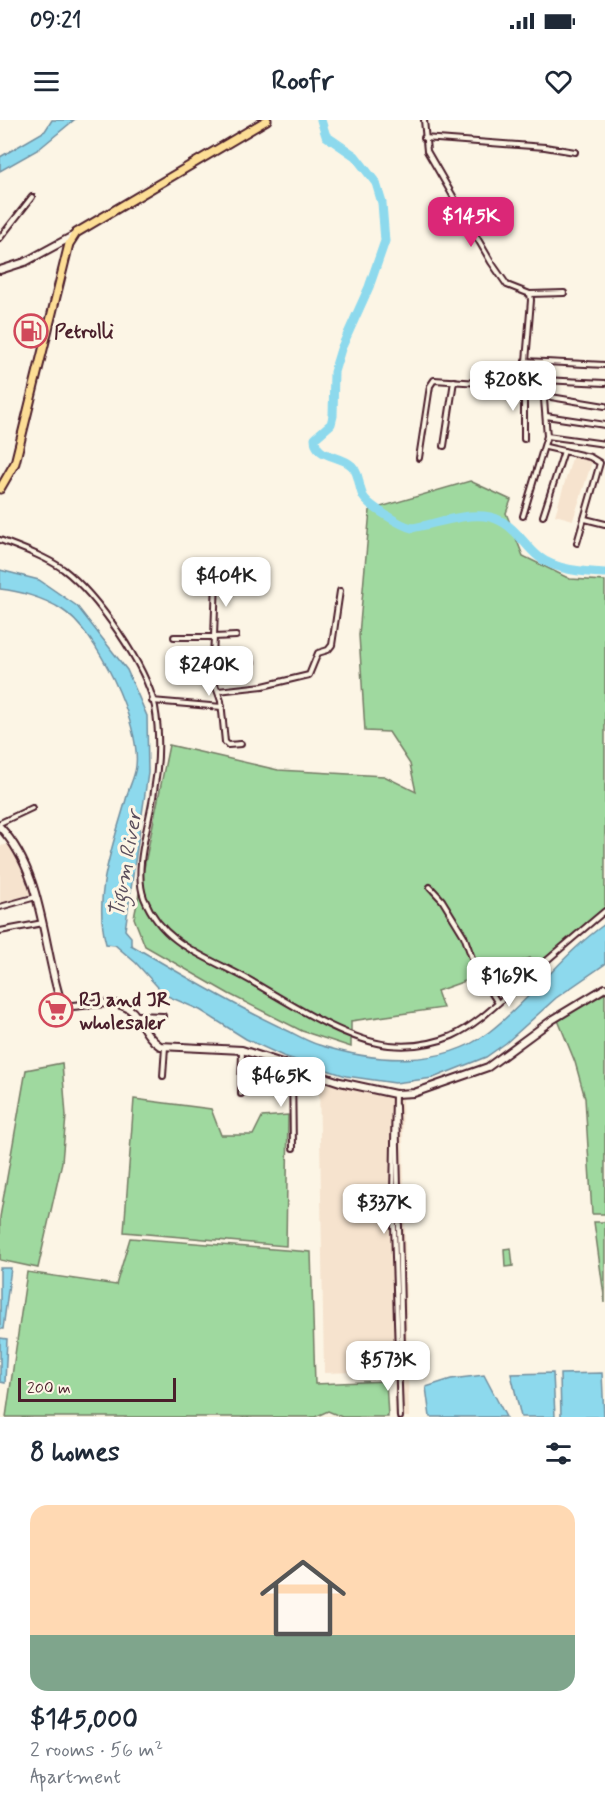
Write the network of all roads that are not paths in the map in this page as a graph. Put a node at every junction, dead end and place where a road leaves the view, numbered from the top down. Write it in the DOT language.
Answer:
graph roads {
  1 [pos="267,120"];
  2 [pos="418,120"];
  3 [pos="424,120"];
  4 [pos="424,138"];
  5 [pos="575,152"];
  6 [pos="32,197"];
  7 [pos="73,236"];
  8 [pos="0,238"];
  9 [pos="0,270"];
  10 [pos="564,293"];
  11 [pos="530,294"];
  12 [pos="525,361"];
  13 [pos="541,363"];
  14 [pos="605,365"];
  15 [pos="543,380"];
  16 [pos="454,381"];
  17 [pos="605,383"];
  18 [pos="524,386"];
  19 [pos="545,396"];
  20 [pos="605,406"];
  21 [pos="546,416"];
  22 [pos="605,425"];
  23 [pos="547,436"];
  24 [pos="524,440"];
  25 [pos="605,444"];
  26 [pos="444,446"];
  27 [pos="546,447"];
  28 [pos="564,451"];
  29 [pos="420,458"];
  30 [pos="0,489"];
  31 [pos="523,516"];
  32 [pos="543,516"];
  33 [pos="585,519"];
  34 [pos="605,524"];
  35 [pos="0,540"];
  36 [pos="577,543"];
  37 [pos="216,579"];
  38 [pos="339,591"];
  39 [pos="236,636"];
  40 [pos="174,637"];
  41 [pos="214,637"];
  42 [pos="252,663"];
  43 [pos="213,666"];
  44 [pos="218,691"];
  45 [pos="152,701"];
  46 [pos="222,706"];
  47 [pos="241,744"];
  48 [pos="32,808"];
  49 [pos="0,825"];
  50 [pos="430,887"];
  51 [pos="36,897"];
  52 [pos="0,907"];
  53 [pos="605,911"];
  54 [pos="44,922"];
  55 [pos="0,932"];
  56 [pos="605,988"];
  57 [pos="498,1003"];
  58 [pos="136,1015"];
  59 [pos="163,1016"];
  60 [pos="165,1047"];
  61 [pos="242,1050"];
  62 [pos="292,1068"];
  63 [pos="163,1076"];
  64 [pos="241,1094"];
  65 [pos="395,1094"];
  66 [pos="292,1148"];
  67 [pos="400,1417"];
  1 -- 7 [label="main road"];
  2 -- 3 [label="street"];
  3 -- 4 [label="street"];
  4 -- 5 [label="street"];
  4 -- 11 [label="street"];
  6 -- 8 [label="street"];
  7 -- 9 [label="street"];
  7 -- 30 [label="main road"];
  10 -- 11 [label="street"];
  11 -- 12 [label="street"];
  12 -- 13 [label="street"];
  12 -- 18 [label="street"];
  13 -- 14 [label="street"];
  13 -- 15 [label="street"];
  15 -- 17 [label="street"];
  15 -- 19 [label="street"];
  16 -- 18 [label="street"];
  16 -- 26 [label="street"];
  16 -- 29 [label="street"];
  18 -- 24 [label="street"];
  19 -- 20 [label="street"];
  19 -- 21 [label="street"];
  21 -- 22 [label="street"];
  21 -- 23 [label="street"];
  23 -- 25 [label="street"];
  23 -- 27 [label="street"];
  27 -- 28 [label="street"];
  27 -- 31 [label="street"];
  28 -- 32 [label="street"];
  28 -- 33 [label="street"];
  33 -- 34 [label="street"];
  33 -- 36 [label="street"];
  35 -- 45 [label="street"];
  37 -- 41 [label="street"];
  38 -- 44 [label="street"];
  39 -- 41 [label="street"];
  40 -- 41 [label="street"];
  41 -- 43 [label="street"];
  42 -- 43 [label="street"];
  43 -- 44 [label="street"];
  44 -- 46 [label="street"];
  45 -- 46 [label="street"];
  45 -- 57 [label="street"];
  46 -- 47 [label="street"];
  48 -- 49 [label="street"];
  49 -- 51 [label="street"];
  50 -- 57 [label="street"];
  51 -- 52 [label="street"];
  51 -- 54 [label="street"];
  53 -- 57 [label="street"];
  54 -- 55 [label="street"];
  54 -- 58 [label="street"];
  56 -- 65 [label="street"];
  58 -- 59 [label="street"];
  58 -- 60 [label="street"];
  60 -- 61 [label="street"];
  60 -- 63 [label="street"];
  61 -- 62 [label="street"];
  61 -- 64 [label="street"];
  62 -- 65 [label="street"];
  62 -- 66 [label="street"];
  65 -- 67 [label="street"];
}
